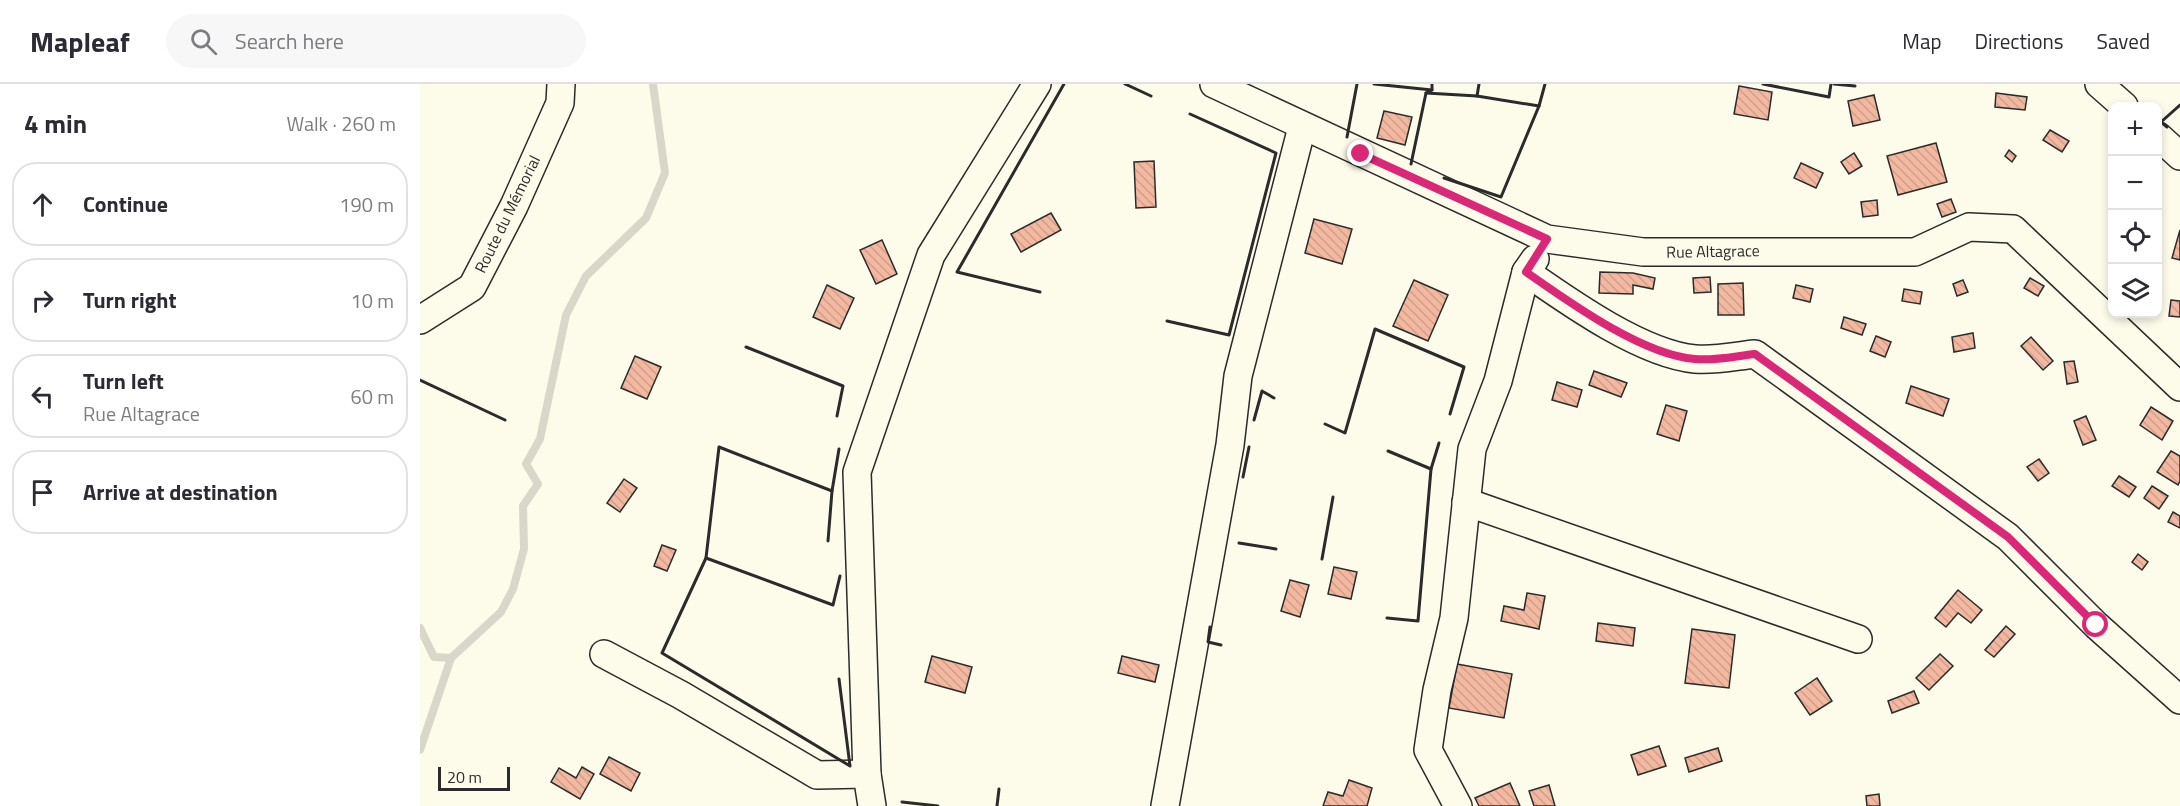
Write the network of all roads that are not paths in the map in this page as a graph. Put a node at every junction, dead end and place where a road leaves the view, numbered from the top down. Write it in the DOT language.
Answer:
graph roads {
  1 [pos="561,84"];
  2 [pos="1037,84"];
  3 [pos="1214,84"];
  4 [pos="2099,84"];
  5 [pos="2119,102"];
  6 [pos="1302,127"];
  7 [pos="2162,140"];
  8 [pos="2180,156"];
  9 [pos="1547,239"];
  10 [pos="1526,272"];
  11 [pos="420,320"];
  12 [pos="2180,387"];
  13 [pos="1466,502"];
  14 [pos="1858,639"];
  15 [pos="604,654"];
  16 [pos="2180,700"];
  17 [pos="867,774"];
  18 [pos="872,806"];
  19 [pos="1165,806"];
  20 [pos="1458,806"];
  1 -- 11 [label="street, Route du Mémorial"];
  2 -- 17 [label="street"];
  3 -- 6 [label="street, Rue Altagrace"];
  4 -- 5 [label="street"];
  6 -- 9 [label="street, Rue Altagrace"];
  6 -- 19 [label="street"];
  7 -- 8 [label="street"];
  9 -- 10 [label="street"];
  9 -- 12 [label="street, Rue Altagrace"];
  10 -- 13 [label="street"];
  10 -- 16 [label="street"];
  13 -- 14 [label="street"];
  13 -- 20 [label="street"];
  15 -- 17 [label="street"];
  17 -- 18 [label="street"];
}
